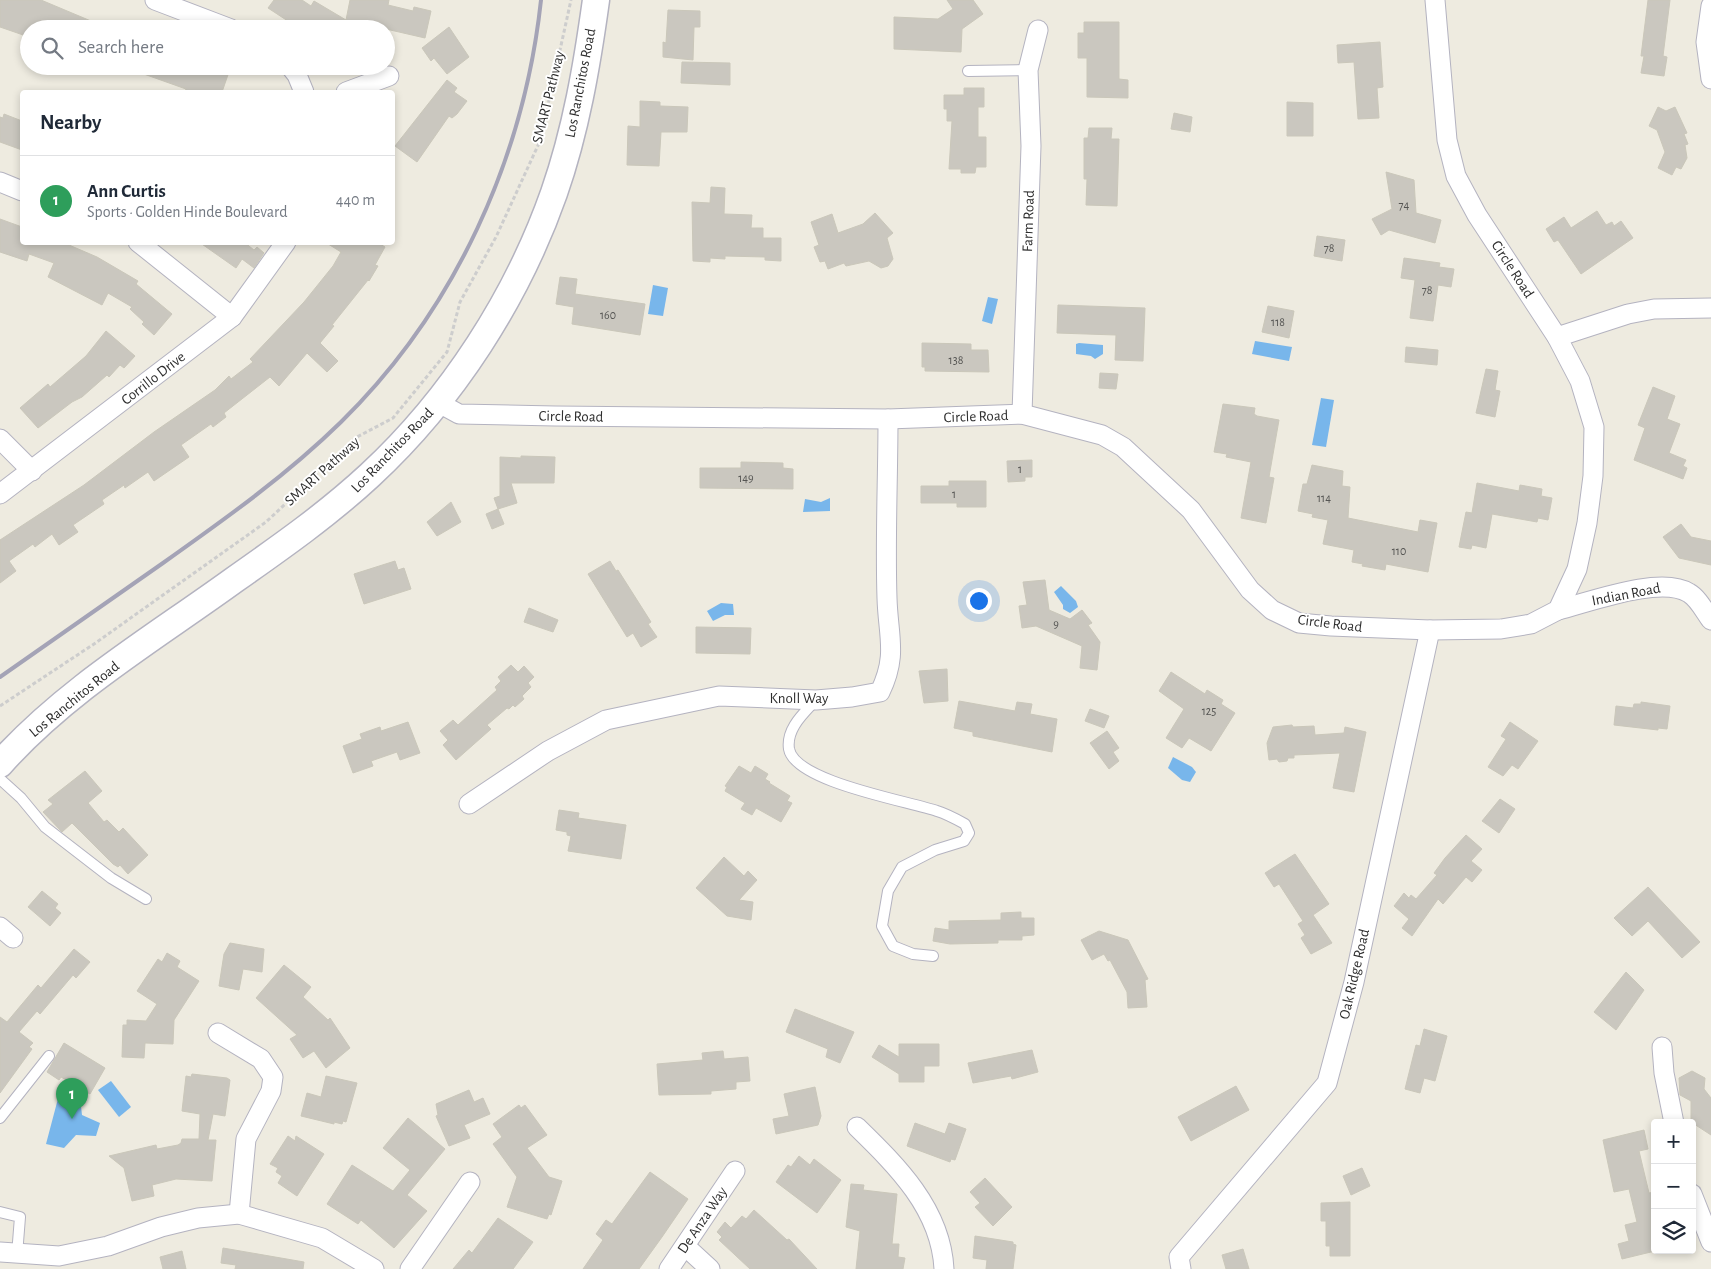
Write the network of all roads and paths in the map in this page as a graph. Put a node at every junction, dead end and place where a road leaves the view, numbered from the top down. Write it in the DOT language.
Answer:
graph roads {
  1 [pos="155,0"];
  2 [pos="571,0"];
  3 [pos="596,0"];
  4 [pos="1435,0"];
  5 [pos="1711,6"];
  6 [pos="207,20"];
  7 [pos="1038,30"];
  8 [pos="1028,70"];
  9 [pos="968,71"];
  10 [pos="297,75"];
  11 [pos="389,76"];
  12 [pos="1711,79"];
  13 [pos="303,90"];
  14 [pos="351,90"];
  15 [pos="0,182"];
  16 [pos="20,190"];
  17 [pos="142,245"];
  18 [pos="284,245"];
  19 [pos="1711,308"];
  20 [pos="232,317"];
  21 [pos="1557,337"];
  22 [pos="437,402"];
  23 [pos="1022,414"];
  24 [pos="888,419"];
  25 [pos="0,439"];
  26 [pos="32,471"];
  27 [pos="0,494"];
  28 [pos="1558,610"];
  29 [pos="1711,620"];
  30 [pos="1430,630"];
  31 [pos="816,700"];
  32 [pos="0,706"];
  33 [pos="0,764"];
  34 [pos="0,779"];
  35 [pos="469,804"];
  36 [pos="146,899"];
  37 [pos="933,956"];
  38 [pos="218,1033"];
  39 [pos="1662,1047"];
  40 [pos="48,1056"];
  41 [pos="0,1118"];
  42 [pos="1673,1119"];
  43 [pos="857,1127"];
  44 [pos="735,1170"];
  45 [pos="470,1182"];
  46 [pos="1696,1204"];
  47 [pos="0,1212"];
  48 [pos="239,1214"];
  49 [pos="1711,1242"];
  50 [pos="685,1246"];
  51 [pos="9,1254"];
  52 [pos="374,1269"];
  53 [pos="410,1269"];
  54 [pos="669,1269"];
  55 [pos="710,1269"];
  56 [pos="944,1269"];
  57 [pos="1181,1269"];
  1 -- 6 [label="street"];
  2 -- 32 [label="path, SMART Pathway"];
  3 -- 22 [label="main road, Los Ranchitos Road"];
  4 -- 21 [label="street, Circle Road"];
  5 -- 12 [label="street"];
  7 -- 8 [label="street, Farm Road"];
  8 -- 9 [label="lane"];
  8 -- 23 [label="street, Farm Road"];
  10 -- 13 [label="street"];
  11 -- 14 [label="street"];
  15 -- 16 [label="street"];
  17 -- 20 [label="street"];
  18 -- 20 [label="street, Corrillo Drive"];
  19 -- 21 [label="street"];
  20 -- 26 [label="street, Corrillo Drive"];
  21 -- 28 [label="street, Circle Road"];
  22 -- 24 [label="street, Circle Road"];
  22 -- 33 [label="main road, Los Ranchitos Road"];
  23 -- 24 [label="street, Circle Road"];
  23 -- 30 [label="street, Circle Road"];
  24 -- 31 [label="street, Knoll Way"];
  25 -- 26 [label="street"];
  26 -- 27 [label="street, Corrillo Drive"];
  28 -- 29 [label="street, Indian Road"];
  28 -- 30 [label="street, Circle Road"];
  30 -- 57 [label="street, Oak Ridge Road"];
  31 -- 35 [label="street, Knoll Way"];
  31 -- 37 [label="lane"];
  34 -- 36 [label="lane"];
  38 -- 48 [label="street"];
  39 -- 42 [label="street"];
  40 -- 41 [label="lane"];
  43 -- 56 [label="street"];
  44 -- 50 [label="street, De Anza Way"];
  45 -- 53 [label="street"];
  46 -- 49 [label="street"];
  47 -- 51 [label="lane"];
  48 -- 51 [label="street"];
  48 -- 52 [label="street"];
  50 -- 54 [label="street, De Anza Way"];
  50 -- 55 [label="street"];
}
